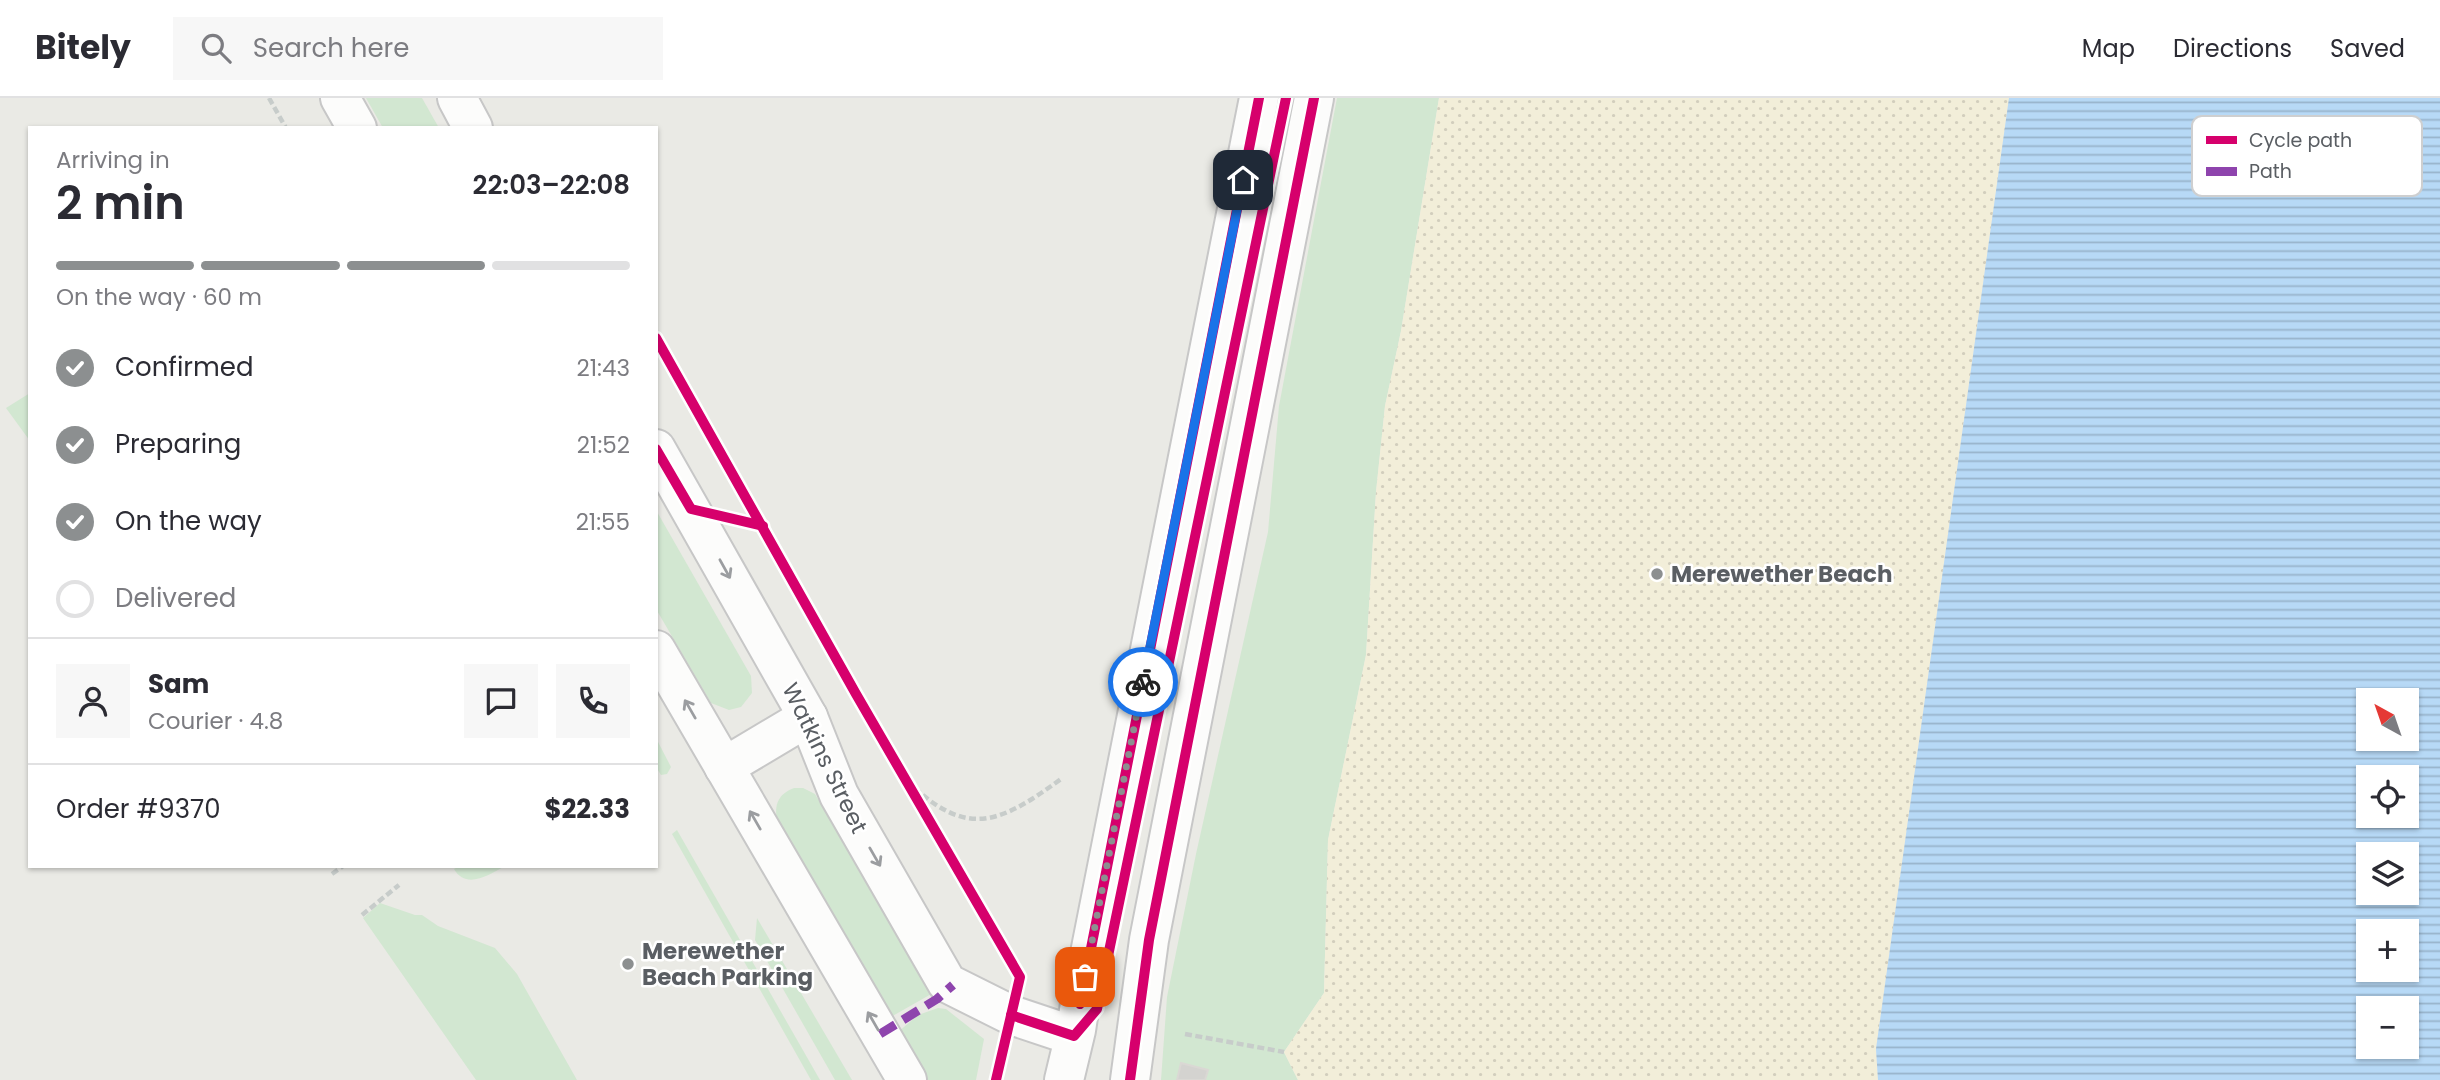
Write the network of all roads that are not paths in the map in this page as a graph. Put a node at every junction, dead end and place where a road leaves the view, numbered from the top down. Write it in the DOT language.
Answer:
graph roads {
  1 [pos="340,98"];
  2 [pos="457,98"];
  3 [pos="1259,98"];
  4 [pos="1314,98"];
  5 [pos="356,126"];
  6 [pos="473,126"];
  7 [pos="658,453"];
  8 [pos="658,653"];
  9 [pos="808,716"];
  10 [pos="724,767"];
  11 [pos="1074,1036"];
  12 [pos="907,1080"];
  13 [pos="1064,1080"];
  14 [pos="1130,1080"];
  1 -- 5 [label="street"];
  2 -- 6 [label="street"];
  3 -- 11 [label="street"];
  4 -- 14 [label="street"];
  7 -- 9 [label="street, Watkins Street, one-way"];
  10 -- 8 [label="street, one-way"];
  9 -- 10 [label="street"];
  9 -- 11 [label="street, Watkins Street, one-way"];
  12 -- 10 [label="street, one-way"];
  11 -- 13 [label="street"];
}
